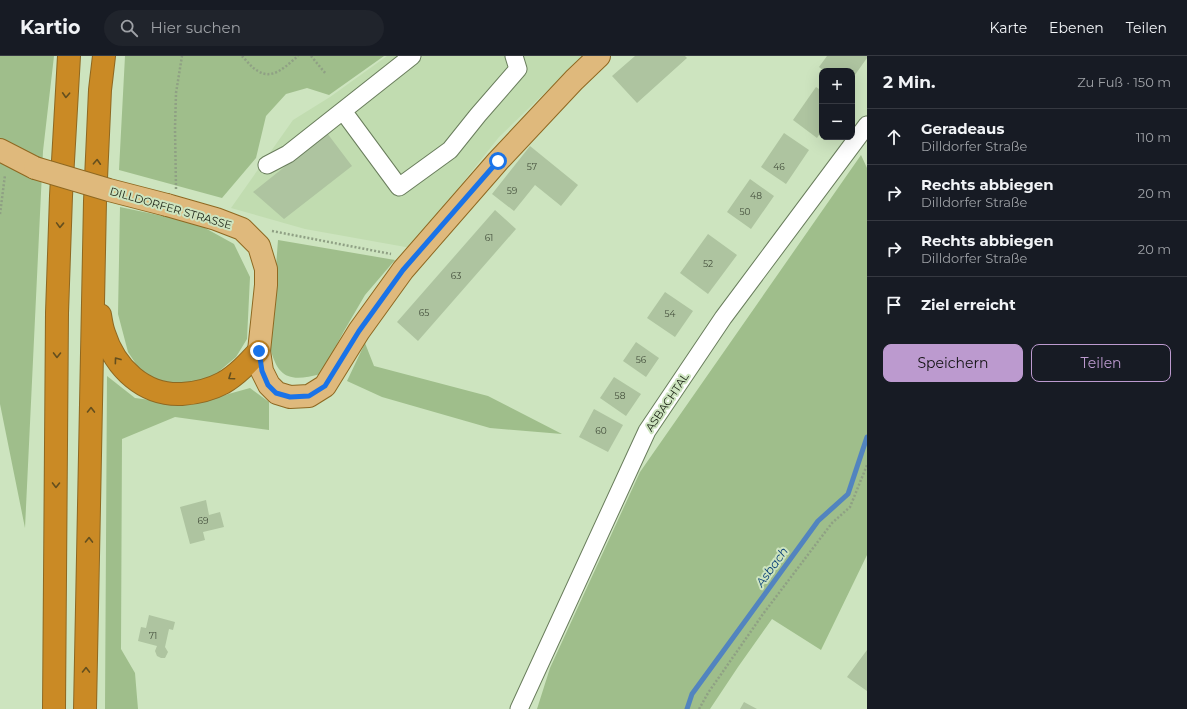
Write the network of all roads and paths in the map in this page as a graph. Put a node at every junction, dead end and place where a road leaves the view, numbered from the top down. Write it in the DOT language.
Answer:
graph roads {
  1 [pos="69,56"];
  2 [pos="104,56"];
  3 [pos="182,56"];
  4 [pos="242,56"];
  5 [pos="298,56"];
  6 [pos="311,56"];
  7 [pos="412,56"];
  8 [pos="514,56"];
  9 [pos="599,56"];
  10 [pos="326,74"];
  11 [pos="343,111"];
  12 [pos="867,125"];
  13 [pos="4,152"];
  14 [pos="268,164"];
  15 [pos="171,206"];
  16 [pos="0,214"];
  17 [pos="290,235"];
  18 [pos="383,253"];
  19 [pos="94,284"];
  20 [pos="259,351"];
  21 [pos="867,465"];
  22 [pos="54,709"];
  23 [pos="85,709"];
  24 [pos="519,709"];
  25 [pos="699,709"];
  1 -- 22 [label="highway, one-way"];
  19 -- 2 [label="highway, one-way"];
  3 -- 15 [label="path"];
  4 -- 5 [label="path"];
  6 -- 10 [label="path"];
  7 -- 11 [label="street"];
  8 -- 11 [label="street"];
  9 -- 20 [label="main road, DILLDORFER STRASSE"];
  11 -- 14 [label="street"];
  12 -- 24 [label="street, ASBACHTAL"];
  13 -- 15 [label="main road, DILLDORFER STRASSE, bridge"];
  13 -- 16 [label="path"];
  15 -- 20 [label="main road, DILLDORFER STRASSE"];
  17 -- 18 [label="path"];
  20 -- 19 [label="highway, one-way"];
  23 -- 19 [label="highway, one-way"];
  21 -- 25 [label="path"];
}
